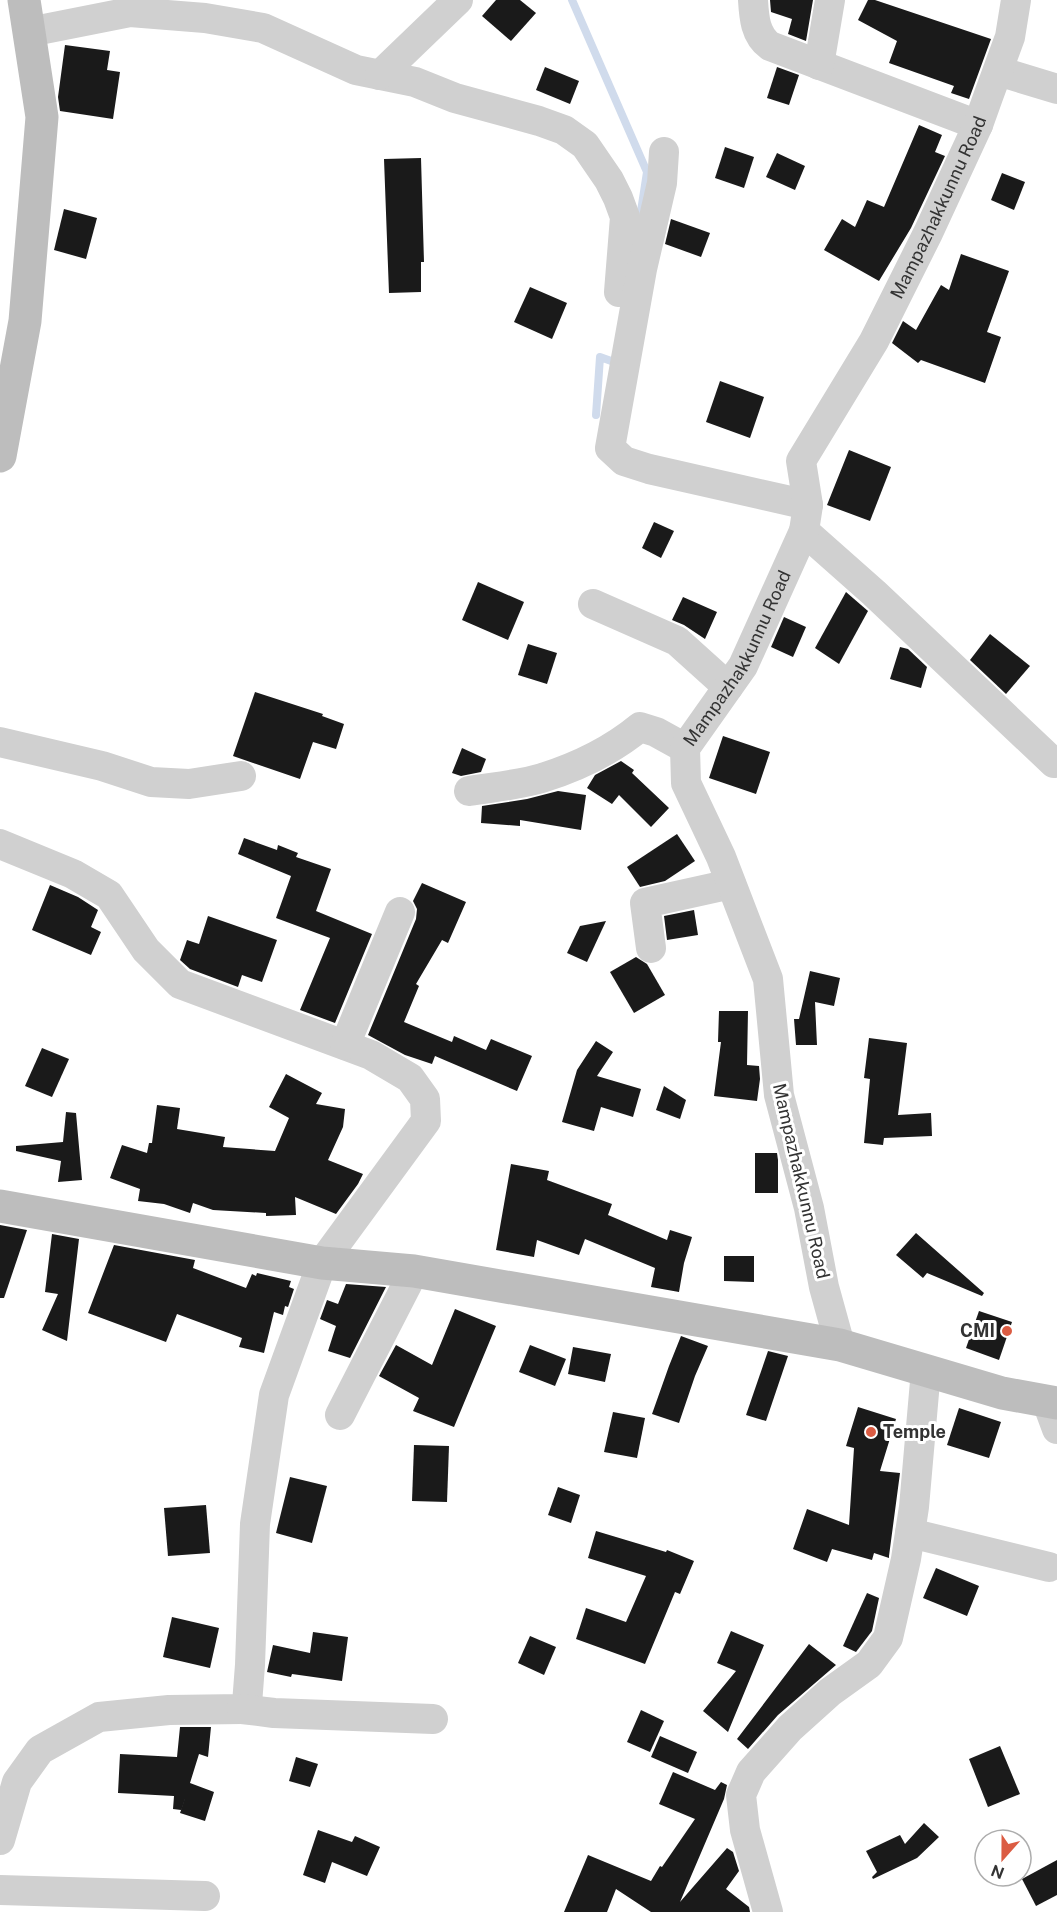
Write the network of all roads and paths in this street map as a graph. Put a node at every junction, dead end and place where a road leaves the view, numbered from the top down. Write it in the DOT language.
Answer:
graph roads {
  1 [pos="24,0"];
  2 [pos="458,0"];
  3 [pos="753,0"];
  4 [pos="830,0"];
  5 [pos="1016,0"];
  6 [pos="184,8"];
  7 [pos="29,32"];
  8 [pos="819,65"];
  9 [pos="998,71"];
  10 [pos="380,75"];
  11 [pos="1057,89"];
  12 [pos="978,125"];
  13 [pos="664,152"];
  14 [pos="619,292"];
  15 [pos="0,456"];
  16 [pos="806,518"];
  17 [pos="593,604"];
  18 [pos="728,687"];
  19 [pos="0,742"];
  20 [pos="685,748"];
  21 [pos="1054,763"];
  22 [pos="241,776"];
  23 [pos="469,791"];
  24 [pos="0,844"];
  25 [pos="731,884"];
  26 [pos="400,912"];
  27 [pos="651,948"];
  28 [pos="345,1045"];
  29 [pos="0,1206"];
  30 [pos="322,1263"];
  31 [pos="414,1271"];
  32 [pos="840,1345"];
  33 [pos="926,1370"];
  34 [pos="1054,1411"];
  35 [pos="340,1415"];
  36 [pos="910,1533"];
  37 [pos="1049,1567"];
  38 [pos="242,1709"];
  39 [pos="433,1719"];
  40 [pos="0,1840"];
  41 [pos="0,1890"];
  42 [pos="204,1896"];
  43 [pos="768,1912"];
  1 -- 7 [label="street"];
  2 -- 10 [label="street"];
  3 -- 8 [label="street"];
  4 -- 8 [label="street"];
  5 -- 9 [label="street, Mampazhakkunnu Road"];
  6 -- 7 [label="street"];
  6 -- 10 [label="street"];
  7 -- 15 [label="street"];
  8 -- 12 [label="street"];
  9 -- 11 [label="street"];
  9 -- 12 [label="street, Mampazhakkunnu Road"];
  10 -- 14 [label="street"];
  12 -- 16 [label="street, Mampazhakkunnu Road"];
  13 -- 16 [label="street"];
  16 -- 18 [label="street, Mampazhakkunnu Road"];
  16 -- 21 [label="street"];
  17 -- 18 [label="street"];
  18 -- 20 [label="street, Mampazhakkunnu Road"];
  19 -- 22 [label="street"];
  20 -- 23 [label="street"];
  20 -- 25 [label="street, Mampazhakkunnu Road"];
  24 -- 28 [label="street"];
  25 -- 27 [label="street"];
  25 -- 32 [label="street, Mampazhakkunnu Road"];
  26 -- 28 [label="street"];
  28 -- 30 [label="street"];
  29 -- 30 [label="street"];
  30 -- 31 [label="street"];
  30 -- 38 [label="street"];
  31 -- 32 [label="street"];
  31 -- 35 [label="street"];
  32 -- 33 [label="street"];
  33 -- 34 [label="street"];
  33 -- 36 [label="street"];
  36 -- 37 [label="street"];
  36 -- 43 [label="street"];
  38 -- 39 [label="street"];
  38 -- 40 [label="street"];
  41 -- 42 [label="street"];
}
